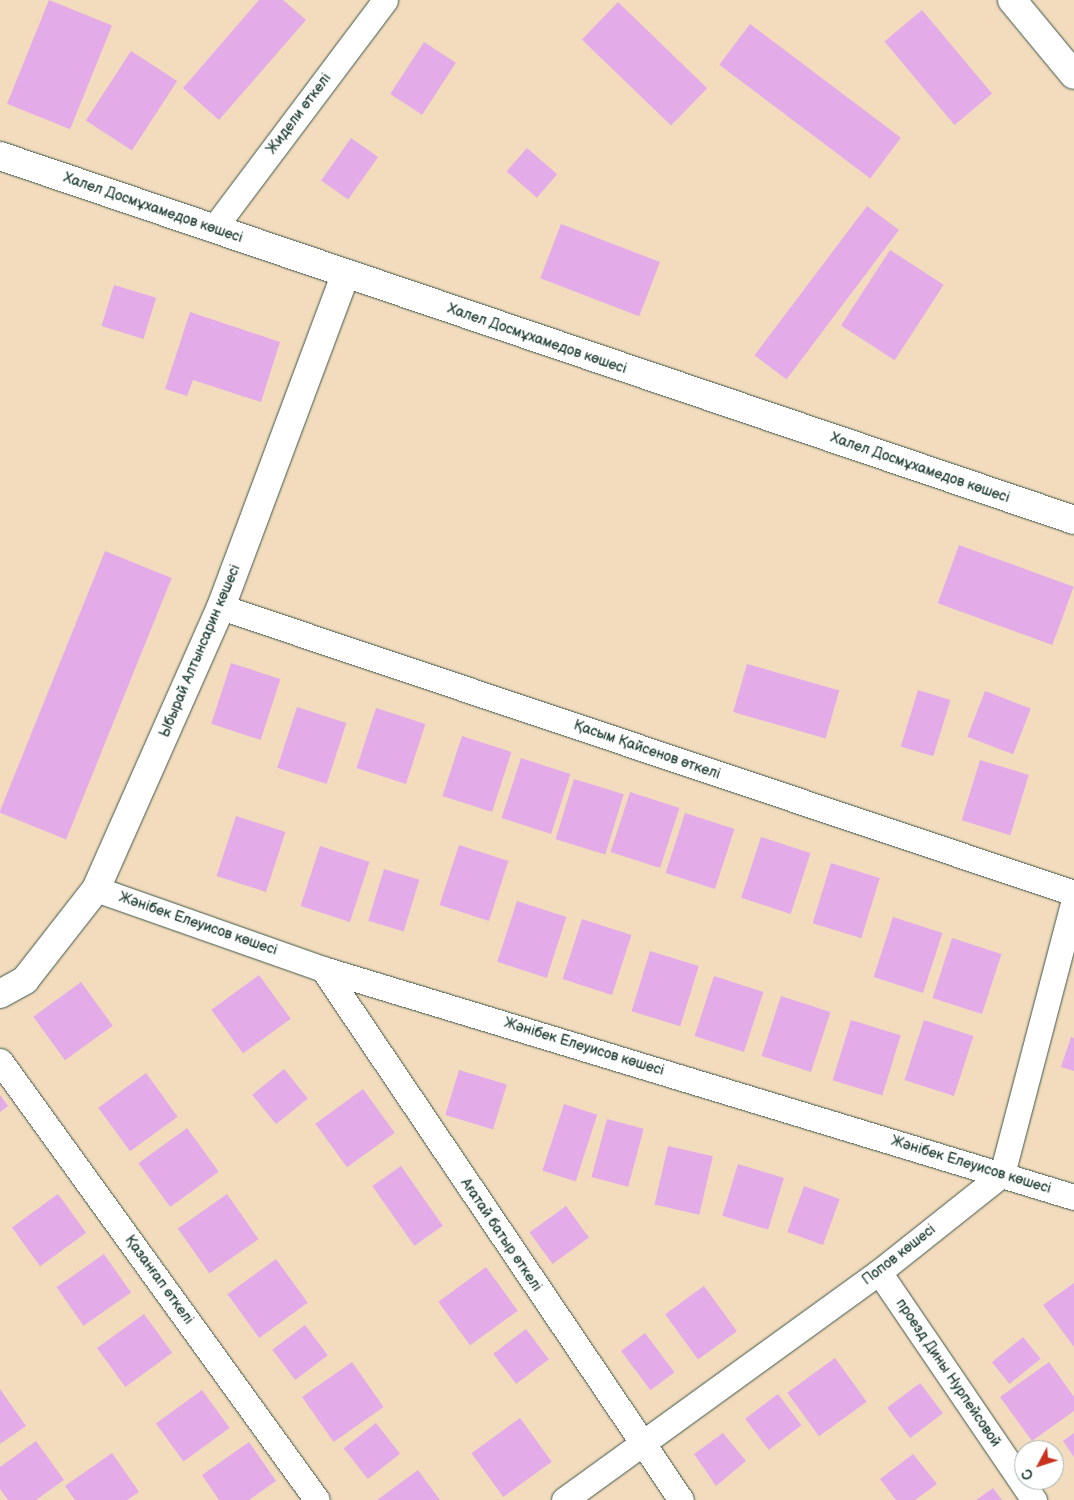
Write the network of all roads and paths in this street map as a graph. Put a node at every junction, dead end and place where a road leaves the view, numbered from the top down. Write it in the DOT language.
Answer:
graph roads {
  1 [pos="385,0"];
  2 [pos="1012,0"];
  3 [pos="1074,75"];
  4 [pos="0,156"];
  5 [pos="214,228"];
  6 [pos="345,275"];
  7 [pos="1074,520"];
  8 [pos="221,607"];
  9 [pos="96,889"];
  10 [pos="1074,893"];
  11 [pos="1074,900"];
  12 [pos="323,969"];
  13 [pos="0,994"];
  14 [pos="0,1061"];
  15 [pos="1002,1174"];
  16 [pos="1074,1197"];
  17 [pos="879,1272"];
  18 [pos="641,1444"];
  19 [pos="317,1500"];
  20 [pos="564,1500"];
  21 [pos="681,1500"];
  22 [pos="1034,1500"];
  1 -- 5 [label="street, Жидели өткелі"];
  2 -- 3 [label="street"];
  4 -- 5 [label="street, Халел Досмұхамедов көшесі"];
  5 -- 6 [label="street, Халел Досмұхамедов көшесі"];
  6 -- 7 [label="street, Халел Досмұхамедов көшесі"];
  6 -- 8 [label="street, Ыбырай Алтынсарин көшесі"];
  8 -- 9 [label="street, Ыбырай Алтынсарин көшесі"];
  8 -- 10 [label="street, Қасым Қайсенов өткелі"];
  9 -- 12 [label="street, Жәнібек Елеуисов көшесі"];
  9 -- 13 [label="street, Ыбырай Алтынсарин көшесі"];
  11 -- 15 [label="street"];
  12 -- 15 [label="street, Жәнібек Елеуисов көшесі"];
  12 -- 18 [label="street, Ағатай батыр өткелі"];
  14 -- 19 [label="street, Қазанғап өткелі"];
  15 -- 16 [label="street, Жәнібек Елеуисов көшесі"];
  15 -- 17 [label="street, Попов көшесі"];
  17 -- 18 [label="street, Попов көшесі"];
  17 -- 22 [label="street, проезд Дины Нурпейсовой"];
  18 -- 20 [label="street, Попов көшесі"];
  18 -- 21 [label="street, Ағатай батыр өткелі"];
}
